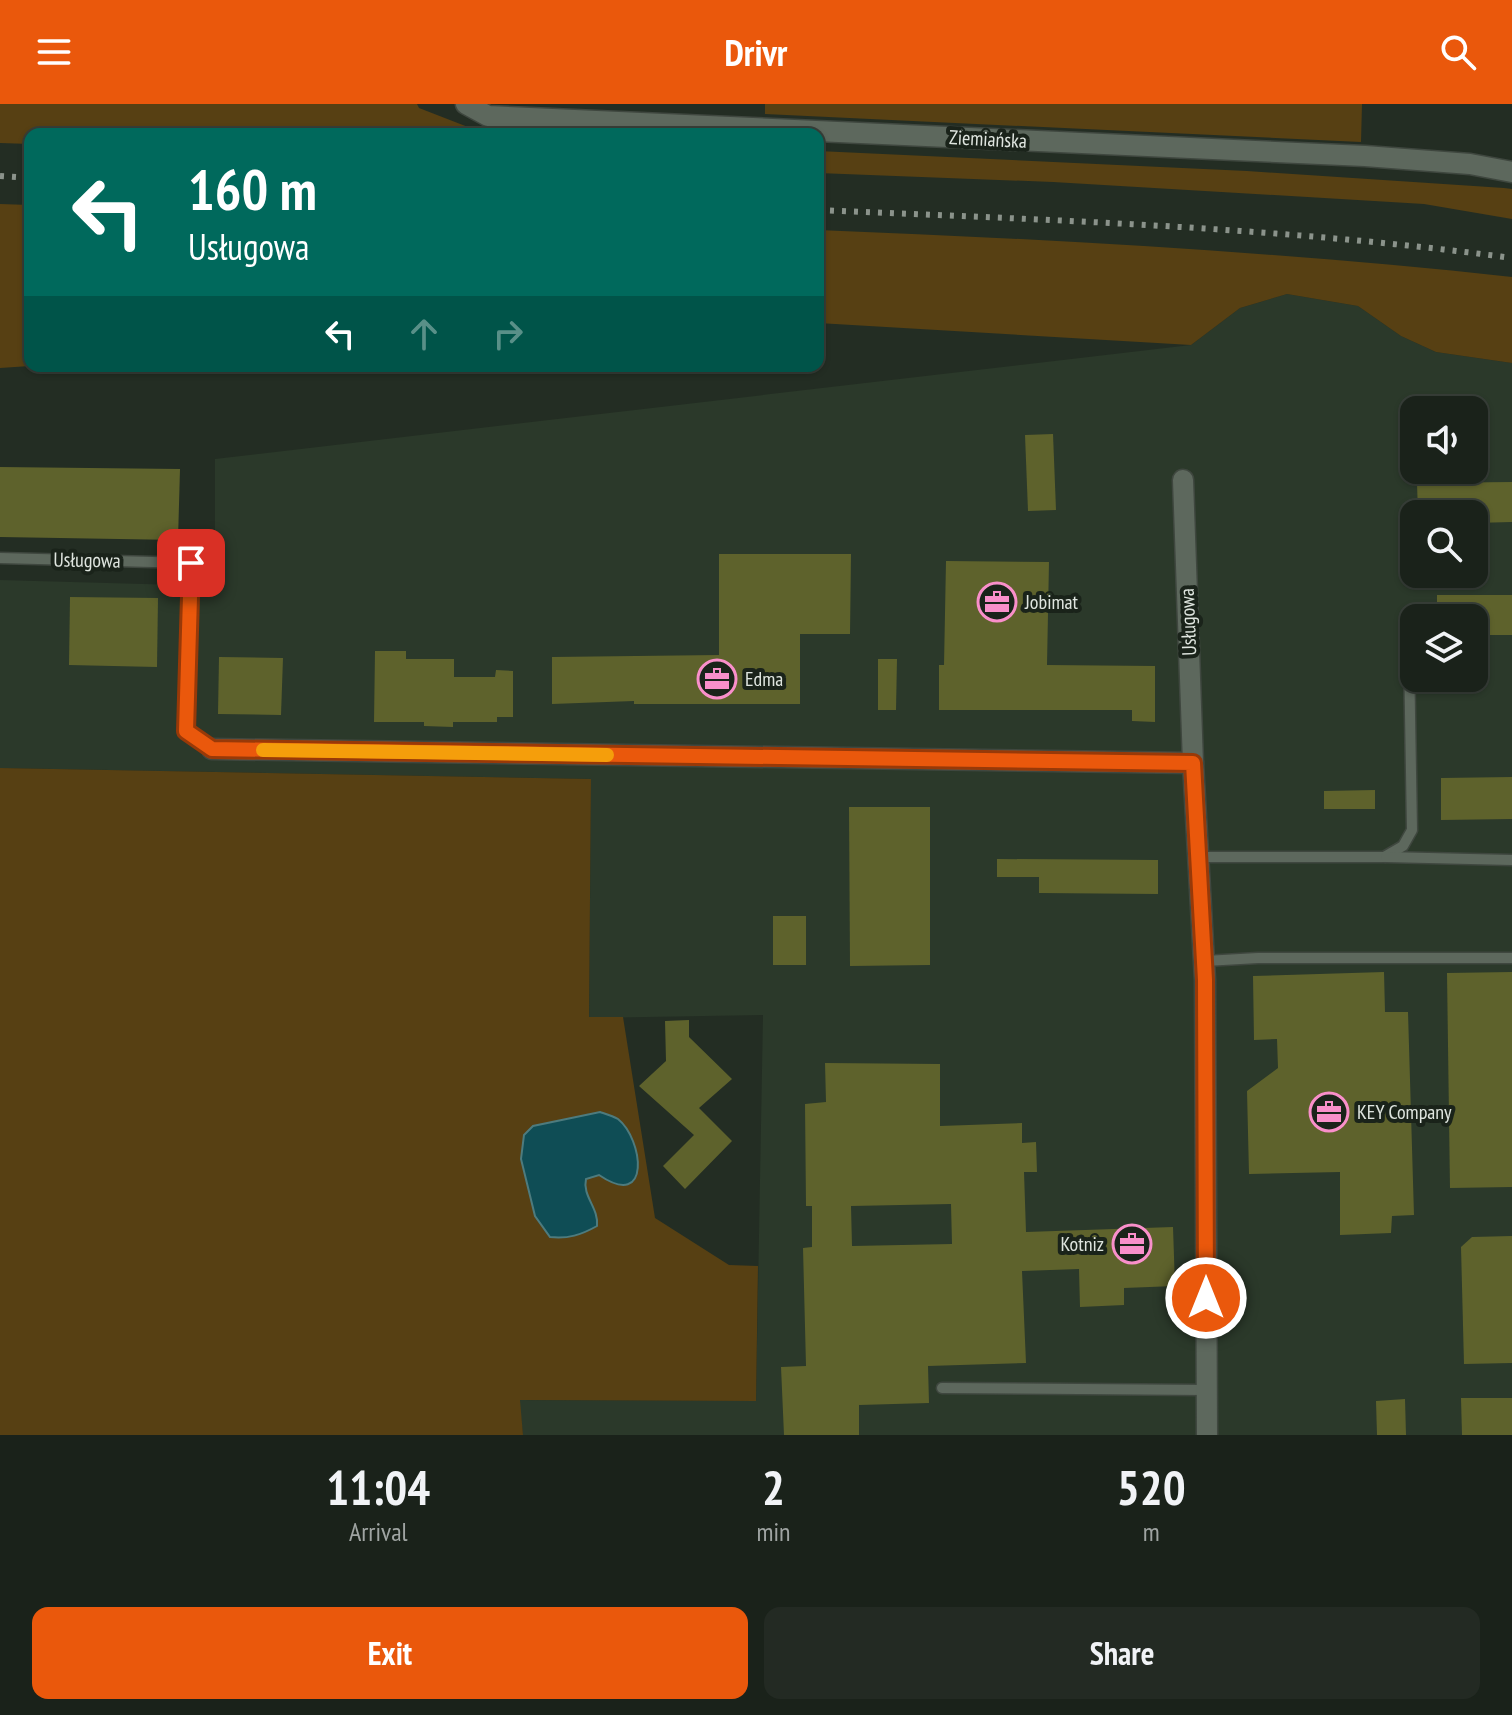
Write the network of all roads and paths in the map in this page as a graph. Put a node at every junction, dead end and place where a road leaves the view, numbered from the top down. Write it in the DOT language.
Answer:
graph roads {
  1 [pos="466,104"];
  2 [pos="751,128"];
  3 [pos="824,131"];
  4 [pos="1512,172"];
  5 [pos="1183,480"];
  6 [pos="0,558"];
  7 [pos="1410,692"];
  8 [pos="212,749"];
  9 [pos="1193,763"];
  10 [pos="1197,857"];
  11 [pos="1384,857"];
  12 [pos="1512,860"];
  13 [pos="1512,958"];
  14 [pos="1205,961"];
  15 [pos="942,1388"];
  16 [pos="1206,1390"];
  17 [pos="1207,1435"];
  1 -- 2 [label="street, Ziemiańska"];
  3 -- 4 [label="street, Ziemiańska"];
  5 -- 9 [label="street, Usługowa"];
  6 -- 8 [label="lane, Usługowa"];
  7 -- 11 [label="lane"];
  8 -- 9 [label="street, Usługowa"];
  9 -- 10 [label="street, Usługowa"];
  10 -- 11 [label="lane"];
  10 -- 14 [label="street, Usługowa"];
  11 -- 12 [label="lane"];
  13 -- 14 [label="lane"];
  14 -- 16 [label="street, Usługowa"];
  15 -- 16 [label="lane"];
  16 -- 17 [label="street, Usługowa"];
}
